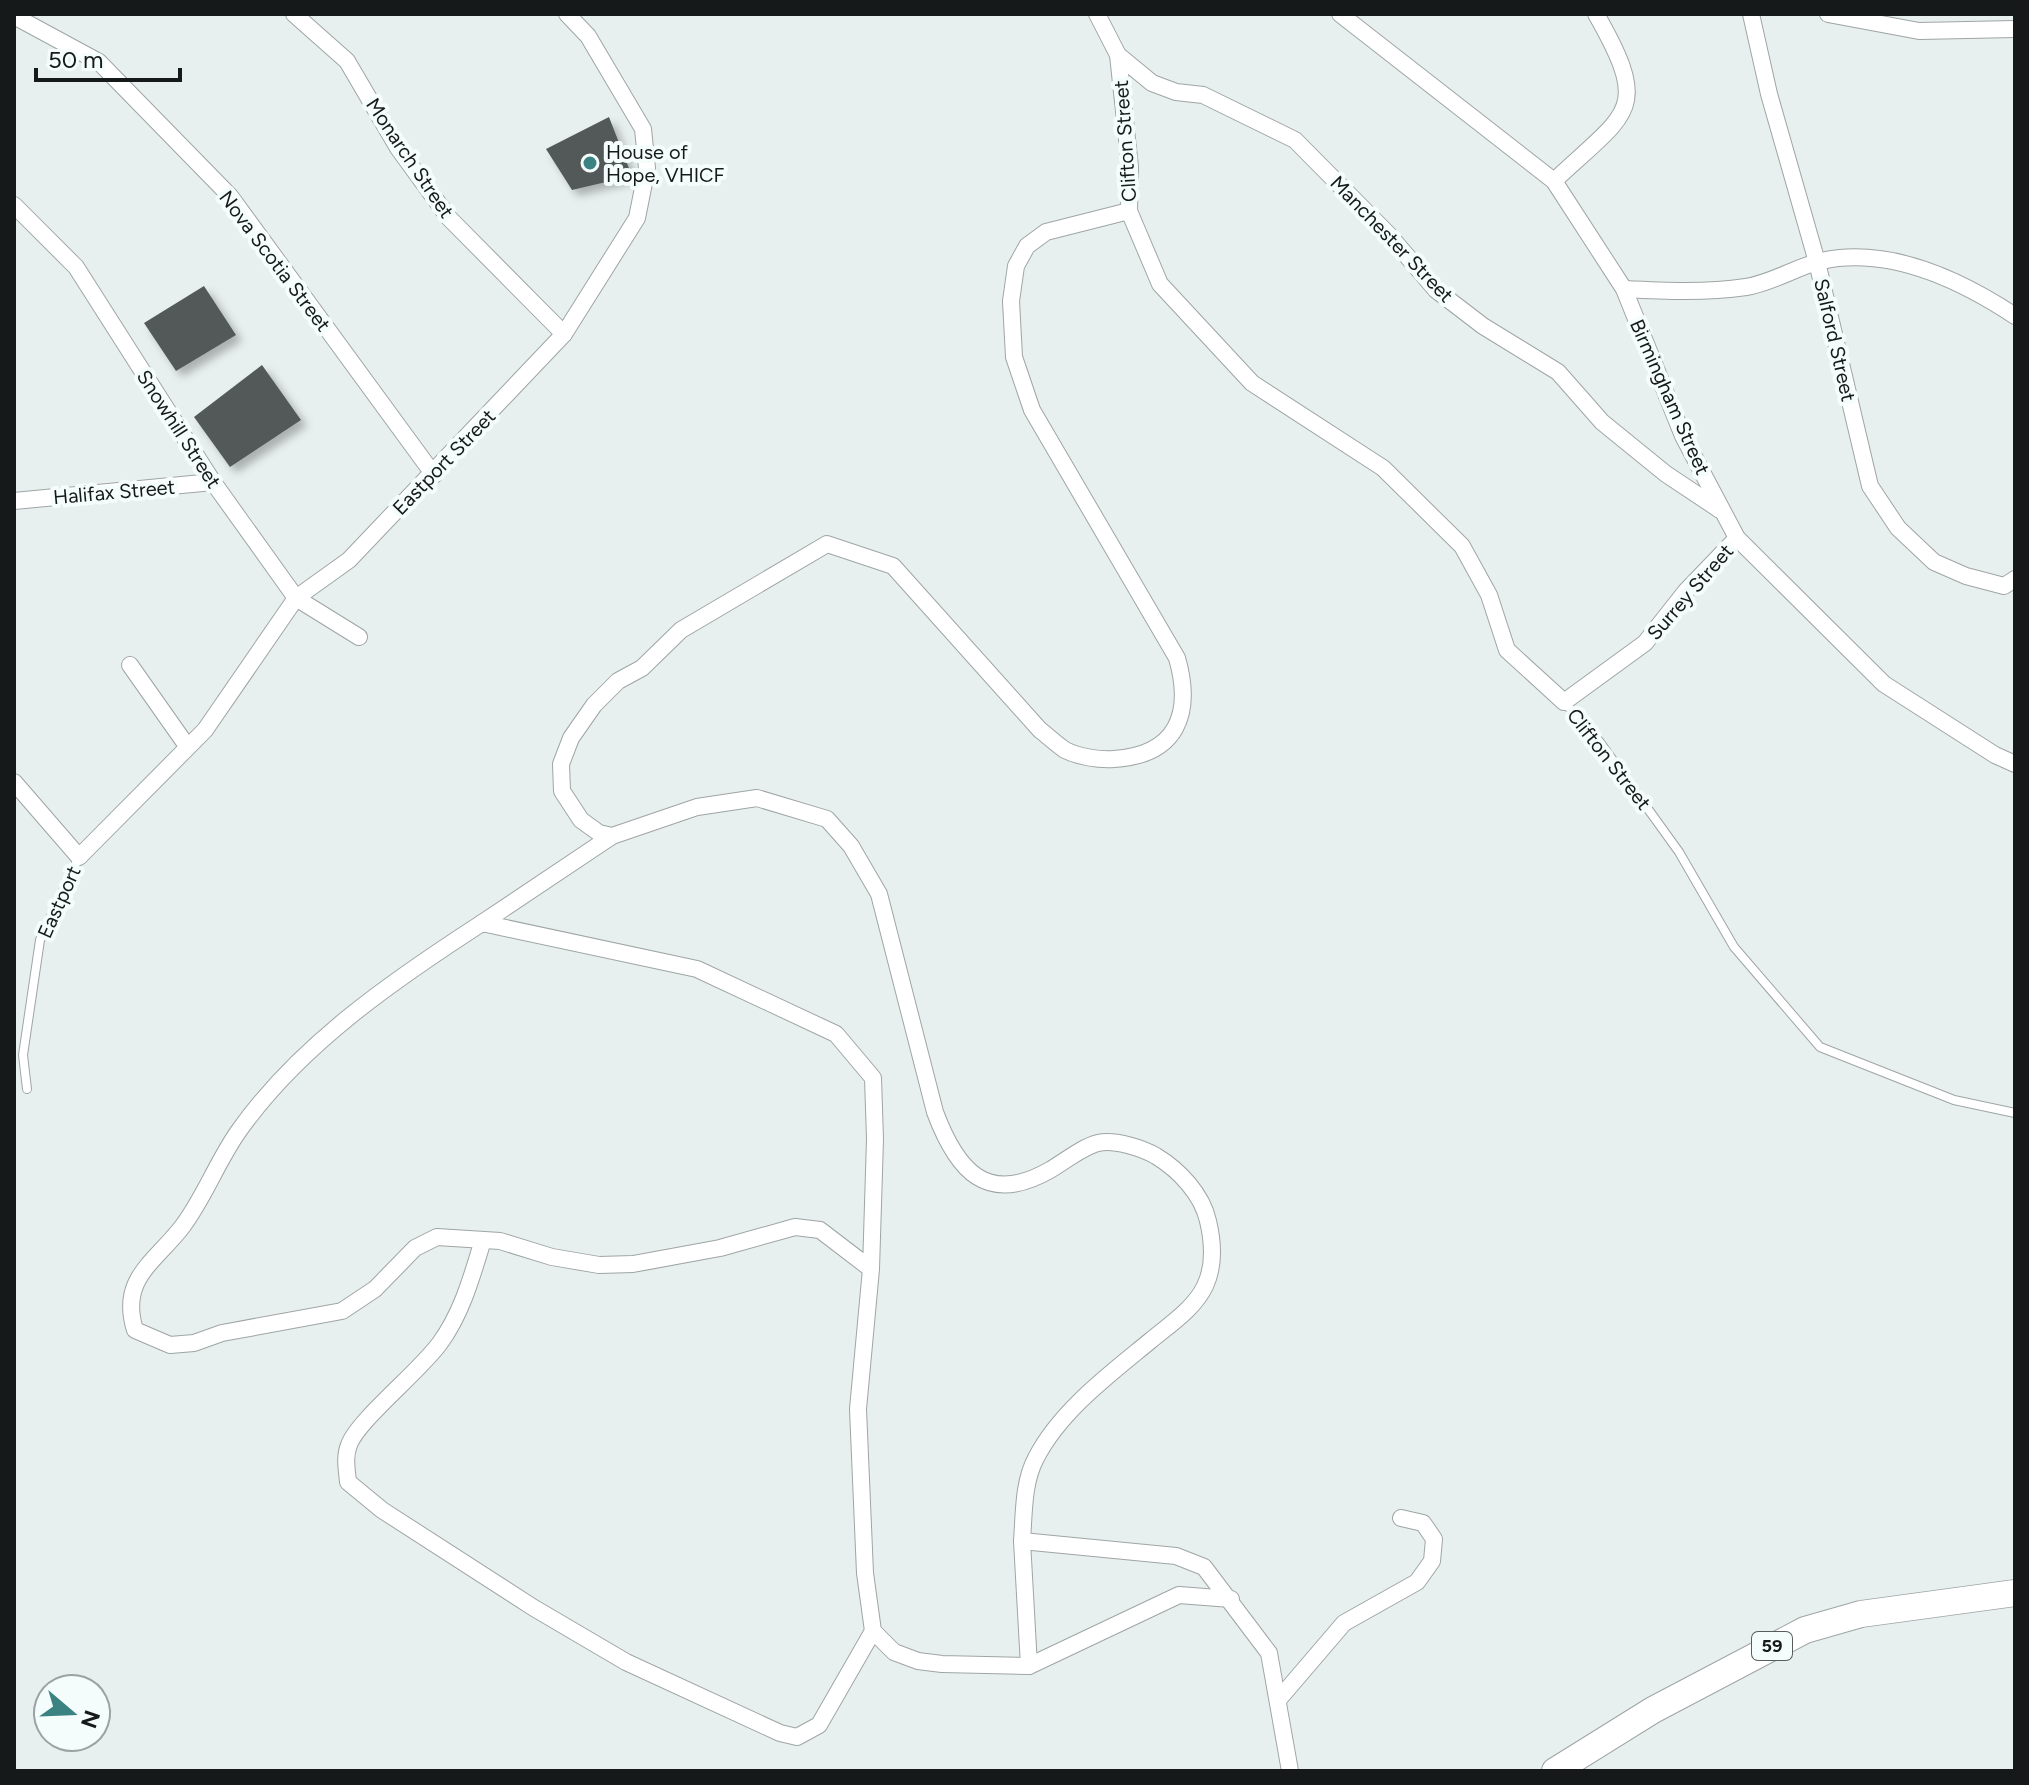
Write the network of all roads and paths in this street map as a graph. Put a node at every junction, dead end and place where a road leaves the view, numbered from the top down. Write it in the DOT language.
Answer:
graph roads {
  1 [pos="294,14"];
  2 [pos="567,14"];
  3 [pos="1097,14"];
  4 [pos="1340,14"];
  5 [pos="1596,14"];
  6 [pos="1751,14"];
  7 [pos="1828,14"];
  8 [pos="14,16"];
  9 [pos="2015,29"];
  10 [pos="1118,55"];
  11 [pos="1554,181"];
  12 [pos="14,205"];
  13 [pos="1129,211"];
  14 [pos="1817,262"];
  15 [pos="1624,289"];
  16 [pos="2015,316"];
  17 [pos="564,334"];
  18 [pos="434,475"];
  19 [pos="213,482"];
  20 [pos="14,501"];
  21 [pos="1724,513"];
  22 [pos="1737,538"];
  23 [pos="2015,579"];
  24 [pos="296,598"];
  25 [pos="359,637"];
  26 [pos="130,665"];
  27 [pos="1564,702"];
  28 [pos="187,746"];
  29 [pos="2015,764"];
  30 [pos="14,782"];
  31 [pos="612,836"];
  32 [pos="79,857"];
  33 [pos="482,923"];
  34 [pos="27,1089"];
  35 [pos="2015,1113"];
  36 [pos="483,1240"];
  37 [pos="871,1269"];
  38 [pos="1401,1518"];
  39 [pos="1022,1541"];
  40 [pos="2015,1593"];
  41 [pos="1231,1599"];
  42 [pos="873,1631"];
  43 [pos="1029,1666"];
  44 [pos="1279,1699"];
  45 [pos="1290,1771"];
  46 [pos="1555,1771"];
  1 -- 17 [label="street, Monarch Street"];
  2 -- 17 [label="street, Eastport Street"];
  3 -- 10 [label="street, Clifton Street"];
  4 -- 11 [label="street, Birmingham Street"];
  5 -- 11 [label="street"];
  6 -- 14 [label="street, Salford Street"];
  7 -- 9 [label="street"];
  8 -- 18 [label="street, Nova Scotia Street"];
  10 -- 13 [label="street, Clifton Street"];
  10 -- 21 [label="street, Manchester Street"];
  11 -- 15 [label="street, Birmingham Street"];
  12 -- 19 [label="street, Snowhill Street"];
  13 -- 27 [label="street, Clifton Street"];
  13 -- 31 [label="street"];
  14 -- 15 [label="street"];
  14 -- 16 [label="street"];
  14 -- 23 [label="street, Salford Street"];
  15 -- 21 [label="street, Birmingham Street"];
  17 -- 18 [label="street, Eastport Street"];
  18 -- 24 [label="street, Eastport Street"];
  19 -- 20 [label="street, Halifax Street"];
  19 -- 24 [label="street, Snowhill Street"];
  21 -- 22 [label="street, Birmingham Street"];
  22 -- 27 [label="street, Surrey Street"];
  22 -- 29 [label="street, Birmingham Street"];
  24 -- 25 [label="street, Snowhill Street"];
  24 -- 28 [label="street, Eastport Street"];
  26 -- 28 [label="street"];
  27 -- 35 [label="lane, Clifton Street"];
  28 -- 32 [label="street, Eastport Street"];
  30 -- 32 [label="street"];
  31 -- 33 [label="street"];
  31 -- 39 [label="street"];
  32 -- 34 [label="lane, Eastport"];
  33 -- 36 [label="street"];
  33 -- 37 [label="street"];
  36 -- 37 [label="street"];
  36 -- 42 [label="street"];
  37 -- 42 [label="street"];
  38 -- 44 [label="street"];
  39 -- 41 [label="street"];
  39 -- 43 [label="street"];
  40 -- 46 [label="main road, 59"];
  41 -- 43 [label="street"];
  41 -- 44 [label="street"];
  42 -- 43 [label="street"];
  44 -- 45 [label="street"];
}
